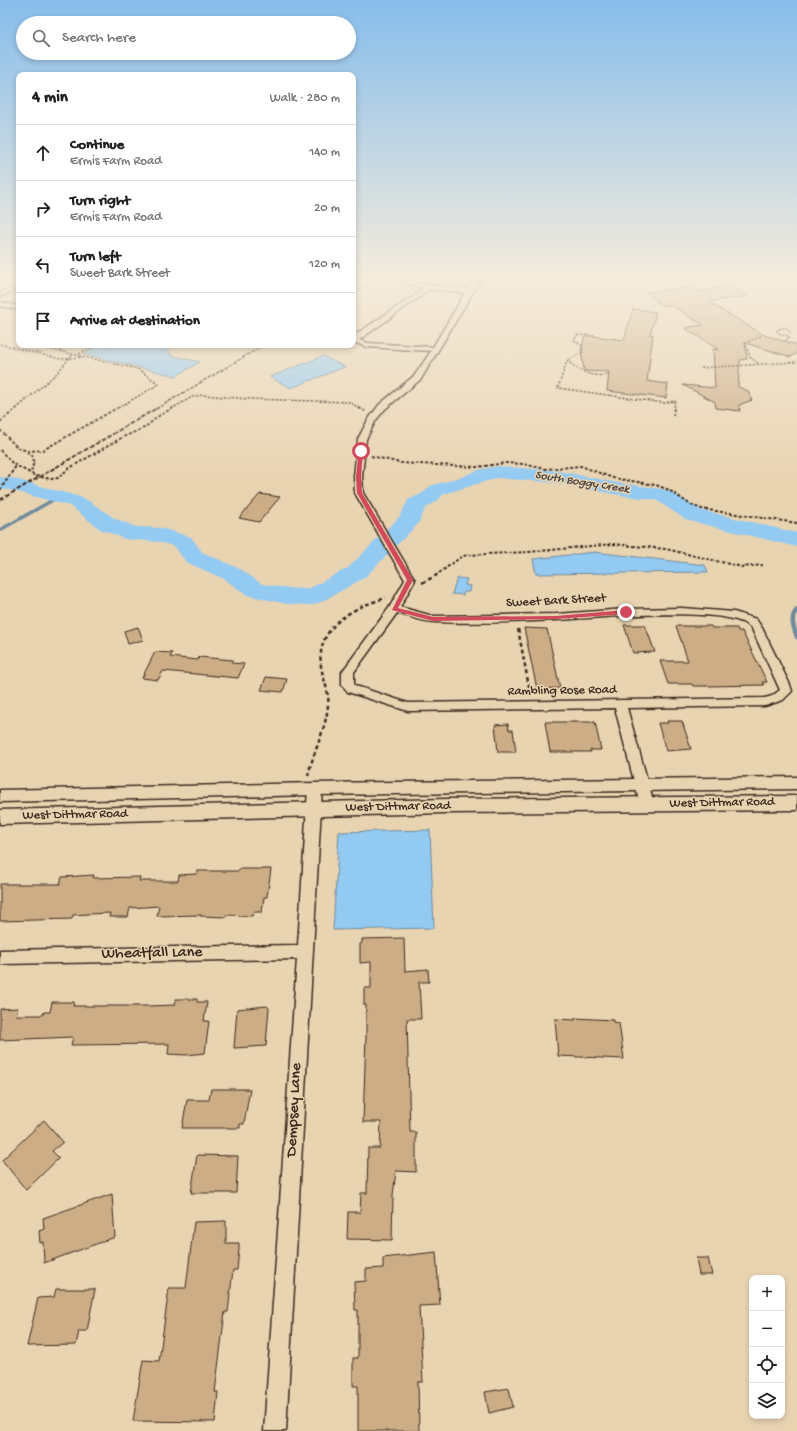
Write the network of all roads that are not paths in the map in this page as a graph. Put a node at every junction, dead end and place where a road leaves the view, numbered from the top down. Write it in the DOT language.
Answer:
graph roads {
  1 [pos="380,346"];
  2 [pos="437,346"];
  3 [pos="435,349"];
  4 [pos="394,609"];
  5 [pos="775,700"];
  6 [pos="620,704"];
  7 [pos="797,783"];
  8 [pos="642,784"];
  9 [pos="315,789"];
  10 [pos="0,796"];
  11 [pos="797,803"];
  12 [pos="648,804"];
  13 [pos="314,809"];
  14 [pos="0,817"];
  15 [pos="305,952"];
  16 [pos="0,957"];
  17 [pos="275,1431"];
  1 -- 3 [label="street"];
  2 -- 3 [label="street"];
  3 -- 4 [label="street"];
  4 -- 5 [label="street, Sweet Bark Street"];
  4 -- 6 [label="street, Rambling Rose Road"];
  5 -- 6 [label="street, Rambling Rose Road"];
  6 -- 8 [label="street"];
  7 -- 8 [label="street, West Dittmar Road"];
  8 -- 9 [label="street, West Dittmar Road"];
  8 -- 12 [label="street"];
  9 -- 10 [label="street, West Dittmar Road"];
  9 -- 13 [label="street, Dempsey Lane"];
  11 -- 12 [label="street, West Dittmar Road"];
  12 -- 13 [label="street, West Dittmar Road"];
  13 -- 14 [label="street, West Dittmar Road"];
  13 -- 15 [label="street, Dempsey Lane"];
  15 -- 16 [label="street, Wheatfall Lane"];
  15 -- 17 [label="street, Dempsey Lane"];
}
